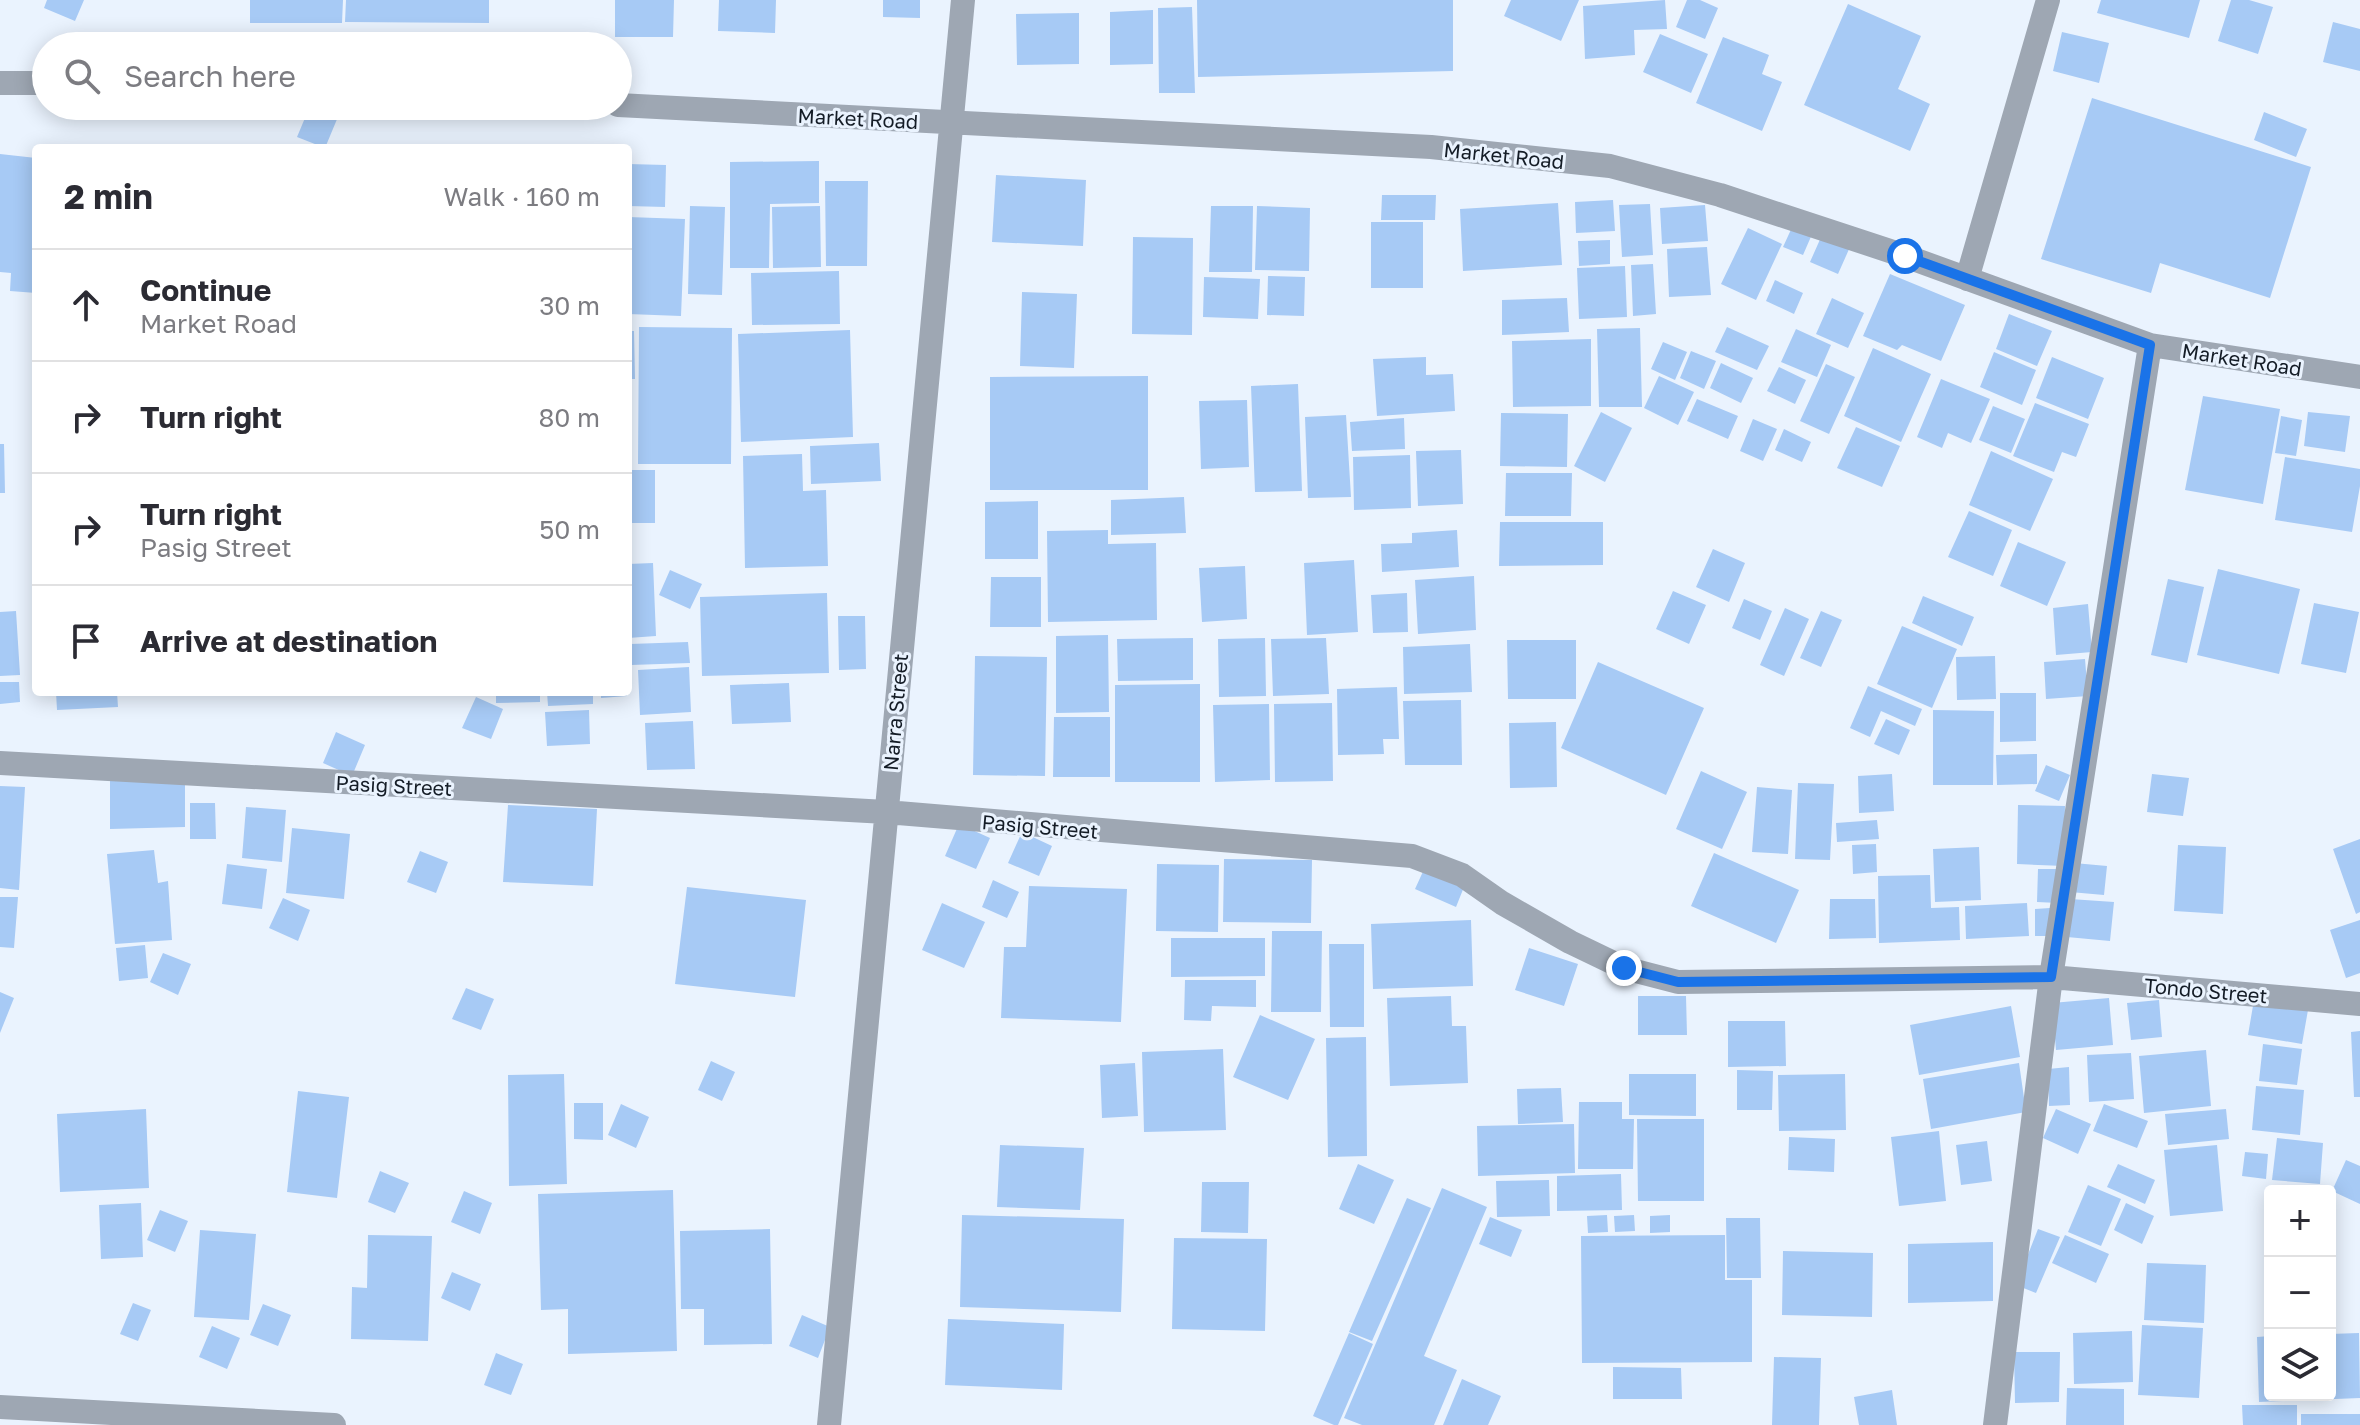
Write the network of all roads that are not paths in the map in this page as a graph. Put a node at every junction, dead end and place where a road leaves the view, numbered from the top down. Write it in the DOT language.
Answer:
graph roads {
  1 [pos="963,0"];
  2 [pos="2048,0"];
  3 [pos="0,83"];
  4 [pos="32,83"];
  5 [pos="632,106"];
  6 [pos="952,122"];
  7 [pos="1967,279"];
  8 [pos="2150,345"];
  9 [pos="2360,377"];
  10 [pos="0,763"];
  11 [pos="886,812"];
  12 [pos="2051,977"];
  13 [pos="2360,1004"];
  14 [pos="0,1407"];
  15 [pos="334,1425"];
  16 [pos="829,1425"];
  17 [pos="1995,1425"];
  1 -- 6 [label="street, Narra Street"];
  2 -- 7 [label="street"];
  3 -- 4 [label="street"];
  5 -- 6 [label="street, Market Road"];
  6 -- 7 [label="street, Market Road"];
  6 -- 11 [label="street, Narra Street"];
  7 -- 8 [label="street, Market Road"];
  8 -- 9 [label="street, Market Road"];
  8 -- 12 [label="street"];
  10 -- 11 [label="street, Pasig Street"];
  11 -- 12 [label="street, Pasig Street"];
  11 -- 16 [label="street, Narra Street"];
  12 -- 13 [label="street, Tondo Street"];
  12 -- 17 [label="street"];
  14 -- 15 [label="street"];
}
